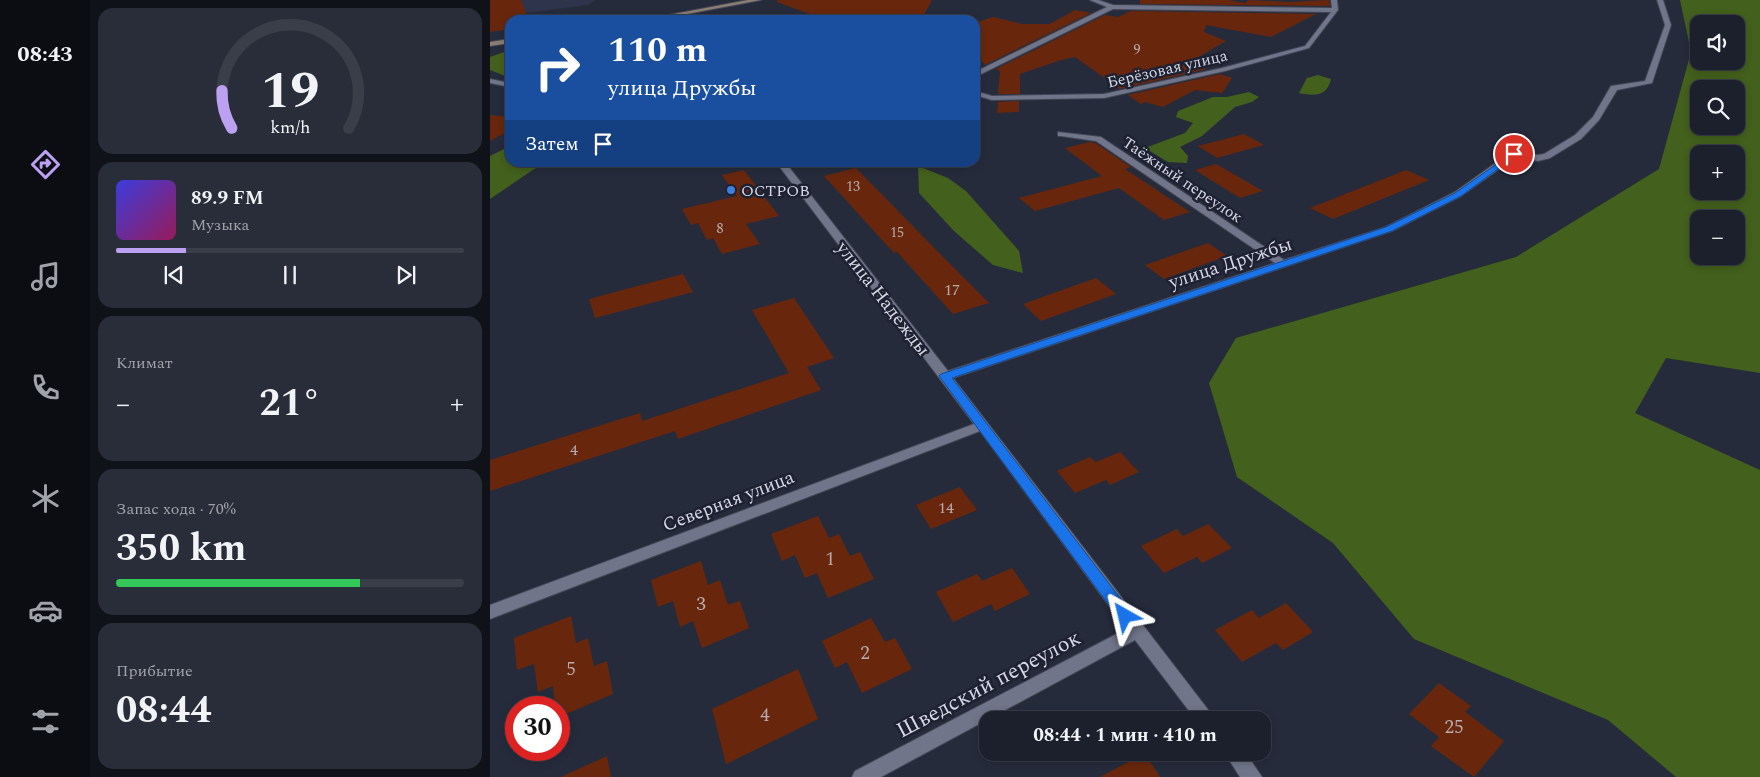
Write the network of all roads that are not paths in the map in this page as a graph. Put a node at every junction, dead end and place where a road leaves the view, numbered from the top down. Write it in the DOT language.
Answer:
graph roads {
  1 [pos="758,0"];
  2 [pos="1093,0"];
  3 [pos="1334,0"];
  4 [pos="1660,0"];
  5 [pos="1112,7"];
  6 [pos="1336,10"];
  7 [pos="673,15"];
  8 [pos="505,42"];
  9 [pos="490,44"];
  10 [pos="980,73"];
  11 [pos="490,81"];
  12 [pos="505,84"];
  13 [pos="980,94"];
  14 [pos="1061,134"];
  15 [pos="784,167"];
  16 [pos="1283,264"];
  17 [pos="945,376"];
  18 [pos="980,426"];
  19 [pos="490,612"];
  20 [pos="1137,631"];
  21 [pos="1200,711"];
  22 [pos="1240,761"];
  23 [pos="862,777"];
  24 [pos="1252,777"];
  1 -- 7 [label="main road"];
  2 -- 5 [label="street"];
  3 -- 6 [label="street"];
  4 -- 16 [label="street, улица Дружбы"];
  5 -- 6 [label="street"];
  5 -- 10 [label="street"];
  6 -- 13 [label="street, Берёзовая улица"];
  8 -- 9 [label="main road"];
  11 -- 12 [label="street"];
  14 -- 16 [label="street, Таёжный переулок"];
  15 -- 17 [label="street, улица Надежды"];
  16 -- 17 [label="street, улица Дружбы"];
  17 -- 18 [label="street, улица Надежды"];
  18 -- 19 [label="street, Северная улица"];
  18 -- 20 [label="street, улица Надежды"];
  20 -- 21 [label="street, улица Надежды"];
  20 -- 23 [label="street, Шведский переулок"];
  22 -- 24 [label="street"];
}
